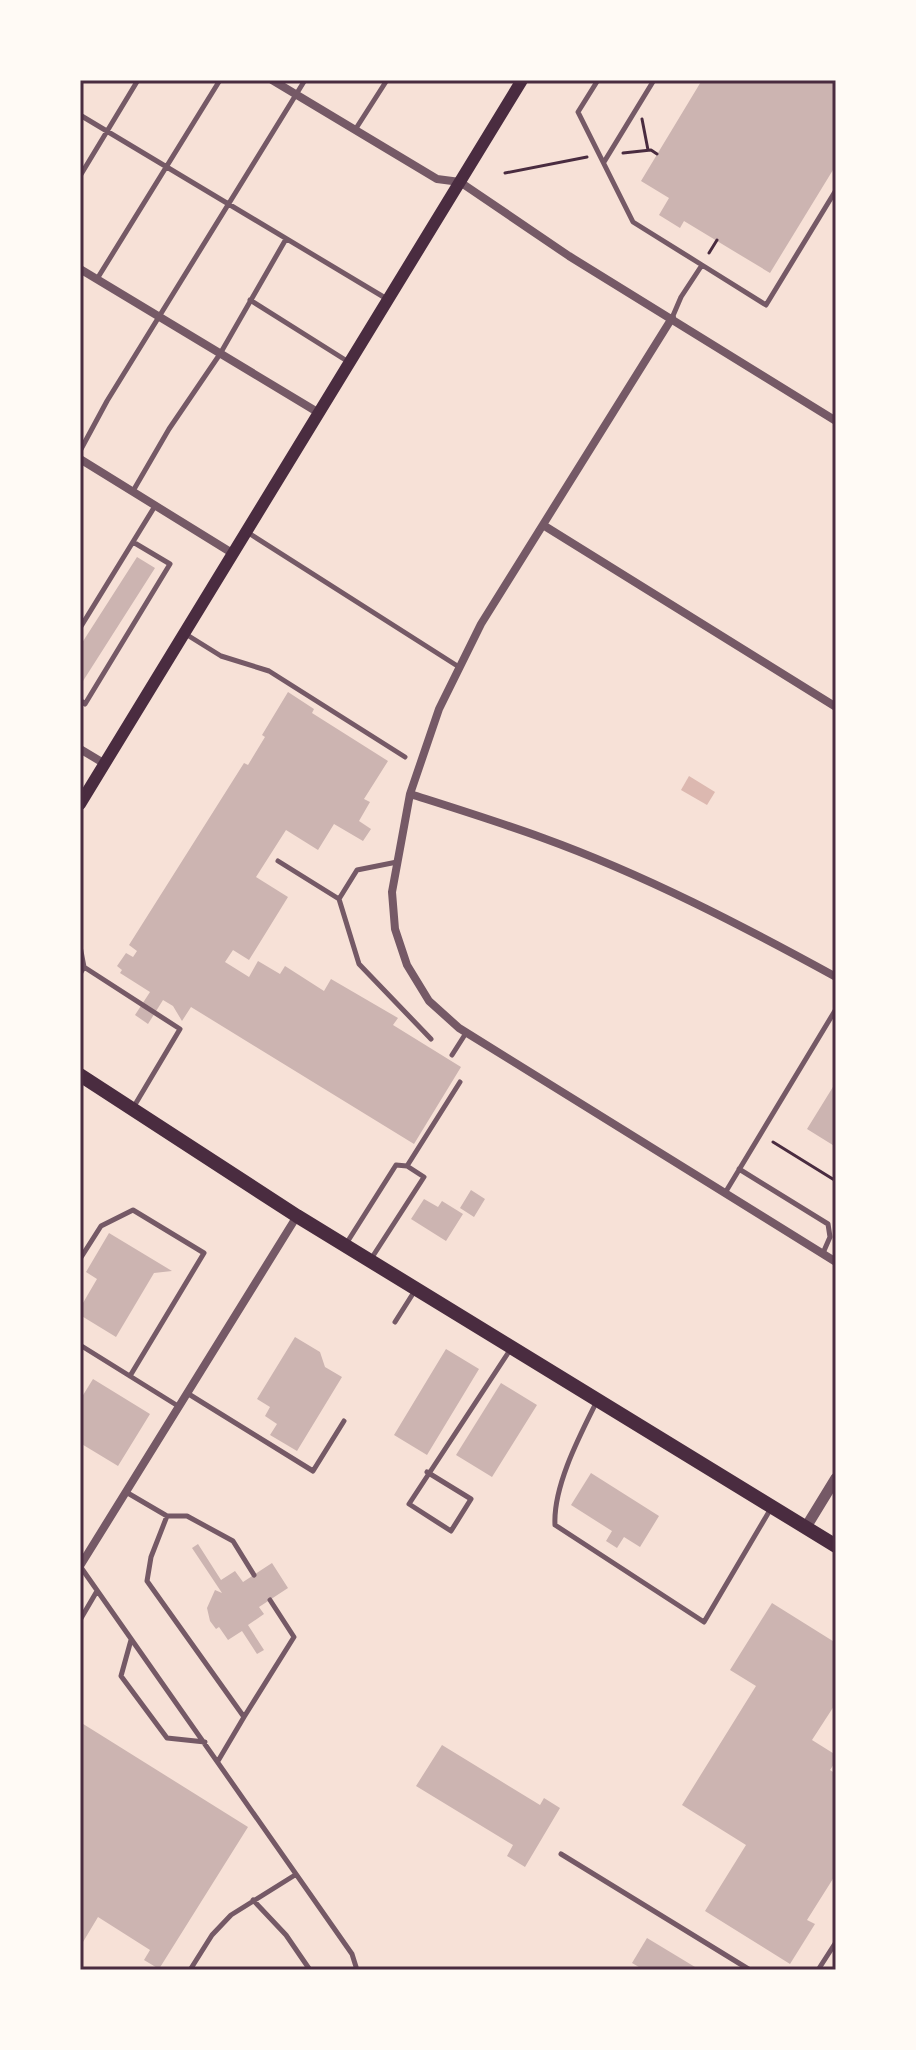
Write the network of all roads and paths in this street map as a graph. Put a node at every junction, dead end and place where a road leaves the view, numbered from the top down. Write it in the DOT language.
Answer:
graph roads {
  1 [pos="138,80"];
  2 [pos="220,80"];
  3 [pos="272,80"];
  4 [pos="305,80"];
  5 [pos="387,80"];
  6 [pos="522,80"];
  7 [pos="598,80"];
  8 [pos="654,80"];
  9 [pos="296,95"];
  10 [pos="80,115"];
  11 [pos="355,130"];
  12 [pos="108,131"];
  13 [pos="609,154"];
  14 [pos="657,154"];
  15 [pos="599,155"];
  16 [pos="603,163"];
  17 [pos="167,167"];
  18 [pos="505,173"];
  19 [pos="80,176"];
  20 [pos="460,182"];
  21 [pos="836,190"];
  22 [pos="229,204"];
  23 [pos="286,239"];
  24 [pos="717,240"];
  25 [pos="709,253"];
  26 [pos="702,265"];
  27 [pos="80,269"];
  28 [pos="97,279"];
  29 [pos="250,300"];
  30 [pos="388,300"];
  31 [pos="159,317"];
  32 [pos="672,318"];
  33 [pos="220,354"];
  34 [pos="349,363"];
  35 [pos="319,413"];
  36 [pos="836,421"];
  37 [pos="80,451"];
  38 [pos="80,459"];
  39 [pos="133,491"];
  40 [pos="155,505"];
  41 [pos="543,525"];
  42 [pos="246,531"];
  43 [pos="133,542"];
  44 [pos="232,553"];
  45 [pos="80,628"];
  46 [pos="184,633"];
  47 [pos="459,667"];
  48 [pos="80,700"];
  49 [pos="836,707"];
  50 [pos="80,749"];
  51 [pos="405,757"];
  52 [pos="105,764"];
  53 [pos="410,794"];
  54 [pos="80,804"];
  55 [pos="278,861"];
  56 [pos="398,862"];
  57 [pos="339,899"];
  58 [pos="80,946"];
  59 [pos="84,967"];
  60 [pos="80,974"];
  61 [pos="836,977"];
  62 [pos="836,1009"];
  63 [pos="466,1033"];
  64 [pos="431,1039"];
  65 [pos="452,1055"];
  66 [pos="80,1075"];
  67 [pos="460,1082"];
  68 [pos="132,1109"];
  69 [pos="773,1142"];
  70 [pos="407,1166"];
  71 [pos="739,1169"];
  72 [pos="836,1181"];
  73 [pos="725,1193"];
  74 [pos="297,1216"];
  75 [pos="345,1245"];
  76 [pos="823,1254"];
  77 [pos="80,1259"];
  78 [pos="371,1260"];
  79 [pos="836,1262"];
  80 [pos="416,1288"];
  81 [pos="395,1322"];
  82 [pos="80,1345"];
  83 [pos="512,1346"];
  84 [pos="130,1376"];
  85 [pos="187,1392"];
  86 [pos="598,1399"];
  87 [pos="178,1406"];
  88 [pos="344,1421"];
  89 [pos="427,1472"];
  90 [pos="836,1478"];
  91 [pos="126,1492"];
  92 [pos="773,1507"];
  93 [pos="167,1516"];
  94 [pos="806,1527"];
  95 [pos="836,1546"];
  96 [pos="80,1566"];
  97 [pos="254,1575"];
  98 [pos="97,1591"];
  99 [pos="270,1600"];
  100 [pos="80,1620"];
  101 [pos="131,1639"];
  102 [pos="244,1717"];
  103 [pos="205,1742"];
  104 [pos="218,1761"];
  105 [pos="561,1854"];
  106 [pos="295,1875"];
  107 [pos="253,1900"];
  108 [pos="836,1942"];
  109 [pos="190,1970"];
  110 [pos="310,1970"];
  111 [pos="357,1970"];
  112 [pos="750,1970"];
  113 [pos="818,1970"];
  1 -- 12 [label="lane"];
  2 -- 17 [label="lane"];
  3 -- 9 [label="street"];
  4 -- 9 [label="lane"];
  5 -- 11 [label="lane"];
  6 -- 20 [label="main road"];
  7 -- 15 [label="lane"];
  8 -- 13 [label="lane"];
  9 -- 11 [label="street"];
  9 -- 22 [label="lane"];
  10 -- 12 [label="lane"];
  11 -- 20 [label="street"];
  12 -- 17 [label="lane"];
  12 -- 19 [label="lane"];
  13 -- 14 [label="path"];
  13 -- 16 [label="lane"];
  15 -- 16 [label="lane"];
  15 -- 18 [label="path"];
  16 -- 26 [label="lane"];
  17 -- 22 [label="lane"];
  17 -- 28 [label="lane"];
  20 -- 30 [label="main road"];
  20 -- 32 [label="street"];
  21 -- 26 [label="lane"];
  22 -- 23 [label="lane"];
  22 -- 31 [label="lane"];
  23 -- 29 [label="lane"];
  23 -- 30 [label="lane"];
  24 -- 25 [label="path"];
  26 -- 32 [label="lane"];
  27 -- 28 [label="street"];
  28 -- 31 [label="street"];
  29 -- 33 [label="lane"];
  29 -- 34 [label="lane"];
  30 -- 34 [label="main road"];
  31 -- 33 [label="street"];
  31 -- 37 [label="lane"];
  32 -- 36 [label="street"];
  32 -- 41 [label="street"];
  33 -- 35 [label="street"];
  33 -- 39 [label="lane"];
  34 -- 35 [label="main road"];
  35 -- 42 [label="main road"];
  38 -- 39 [label="street"];
  39 -- 40 [label="street"];
  40 -- 43 [label="lane"];
  40 -- 44 [label="street"];
  41 -- 47 [label="street"];
  41 -- 49 [label="street"];
  42 -- 44 [label="main road"];
  42 -- 47 [label="lane"];
  43 -- 45 [label="lane"];
  43 -- 48 [label="lane"];
  44 -- 46 [label="main road"];
  46 -- 51 [label="lane"];
  46 -- 52 [label="main road"];
  47 -- 53 [label="street"];
  50 -- 52 [label="street"];
  52 -- 54 [label="main road"];
  53 -- 56 [label="street"];
  53 -- 61 [label="street"];
  55 -- 57 [label="lane"];
  56 -- 57 [label="lane"];
  56 -- 63 [label="street"];
  57 -- 64 [label="lane"];
  58 -- 59 [label="lane"];
  59 -- 60 [label="lane"];
  59 -- 68 [label="lane"];
  62 -- 71 [label="lane"];
  63 -- 65 [label="lane"];
  63 -- 73 [label="street"];
  66 -- 68 [label="main road"];
  67 -- 70 [label="lane"];
  68 -- 74 [label="main road"];
  69 -- 72 [label="path"];
  70 -- 75 [label="lane"];
  70 -- 78 [label="lane"];
  71 -- 73 [label="lane"];
  71 -- 76 [label="lane"];
  73 -- 76 [label="street"];
  74 -- 75 [label="main road"];
  74 -- 85 [label="street"];
  75 -- 78 [label="main road"];
  76 -- 79 [label="street"];
  77 -- 84 [label="lane"];
  78 -- 80 [label="main road"];
  80 -- 81 [label="lane"];
  80 -- 83 [label="main road"];
  82 -- 84 [label="lane"];
  83 -- 86 [label="main road"];
  83 -- 89 [label="lane"];
  84 -- 87 [label="lane"];
  85 -- 87 [label="street"];
  85 -- 88 [label="lane"];
  86 -- 92 [label="main road"];
  86 -- 92 [label="lane"];
  87 -- 91 [label="street"];
  89 -- 89 [label="lane"];
  90 -- 94 [label="street"];
  91 -- 93 [label="lane"];
  91 -- 96 [label="street"];
  92 -- 94 [label="main road"];
  93 -- 97 [label="lane"];
  93 -- 102 [label="lane"];
  94 -- 95 [label="main road"];
  96 -- 98 [label="lane"];
  98 -- 100 [label="lane"];
  98 -- 101 [label="lane"];
  99 -- 102 [label="lane"];
  101 -- 103 [label="lane"];
  101 -- 103 [label="lane"];
  102 -- 104 [label="lane"];
  103 -- 104 [label="lane"];
  104 -- 106 [label="lane"];
  105 -- 112 [label="lane"];
  106 -- 107 [label="lane"];
  106 -- 111 [label="lane"];
  107 -- 109 [label="lane"];
  107 -- 110 [label="lane"];
  108 -- 113 [label="lane"];
}
